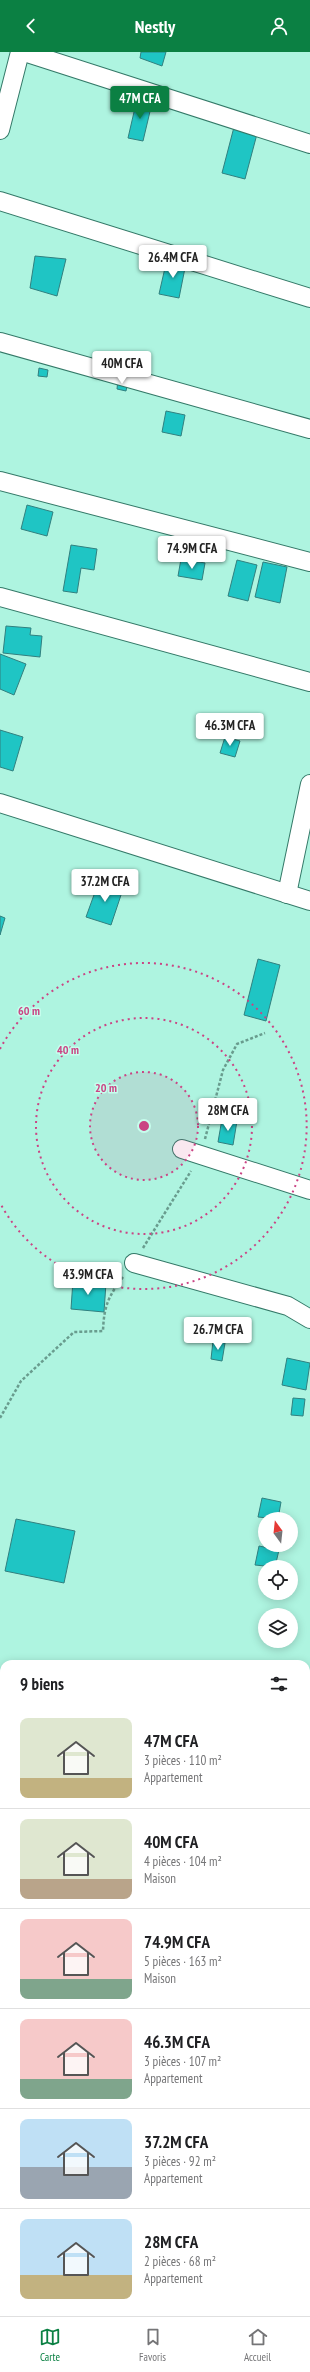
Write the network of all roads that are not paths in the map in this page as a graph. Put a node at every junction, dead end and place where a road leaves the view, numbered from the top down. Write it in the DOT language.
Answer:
graph roads {
  1 [pos="20,52"];
  2 [pos="24,52"];
  3 [pos="0,130"];
  4 [pos="310,144"];
  5 [pos="0,201"];
  6 [pos="310,298"];
  7 [pos="0,342"];
  8 [pos="310,430"];
  9 [pos="0,481"];
  10 [pos="310,562"];
  11 [pos="0,597"];
  12 [pos="310,682"];
  13 [pos="310,784"];
  14 [pos="0,803"];
  15 [pos="287,894"];
  16 [pos="310,901"];
  17 [pos="182,1149"];
  18 [pos="310,1190"];
  19 [pos="134,1263"];
  20 [pos="310,1319"];
  1 -- 3 [label="street"];
  2 -- 4 [label="street"];
  5 -- 6 [label="street"];
  7 -- 8 [label="street"];
  9 -- 10 [label="street"];
  11 -- 12 [label="street"];
  13 -- 15 [label="street"];
  14 -- 15 [label="street"];
  15 -- 16 [label="street"];
  17 -- 18 [label="street"];
  19 -- 20 [label="street"];
}
